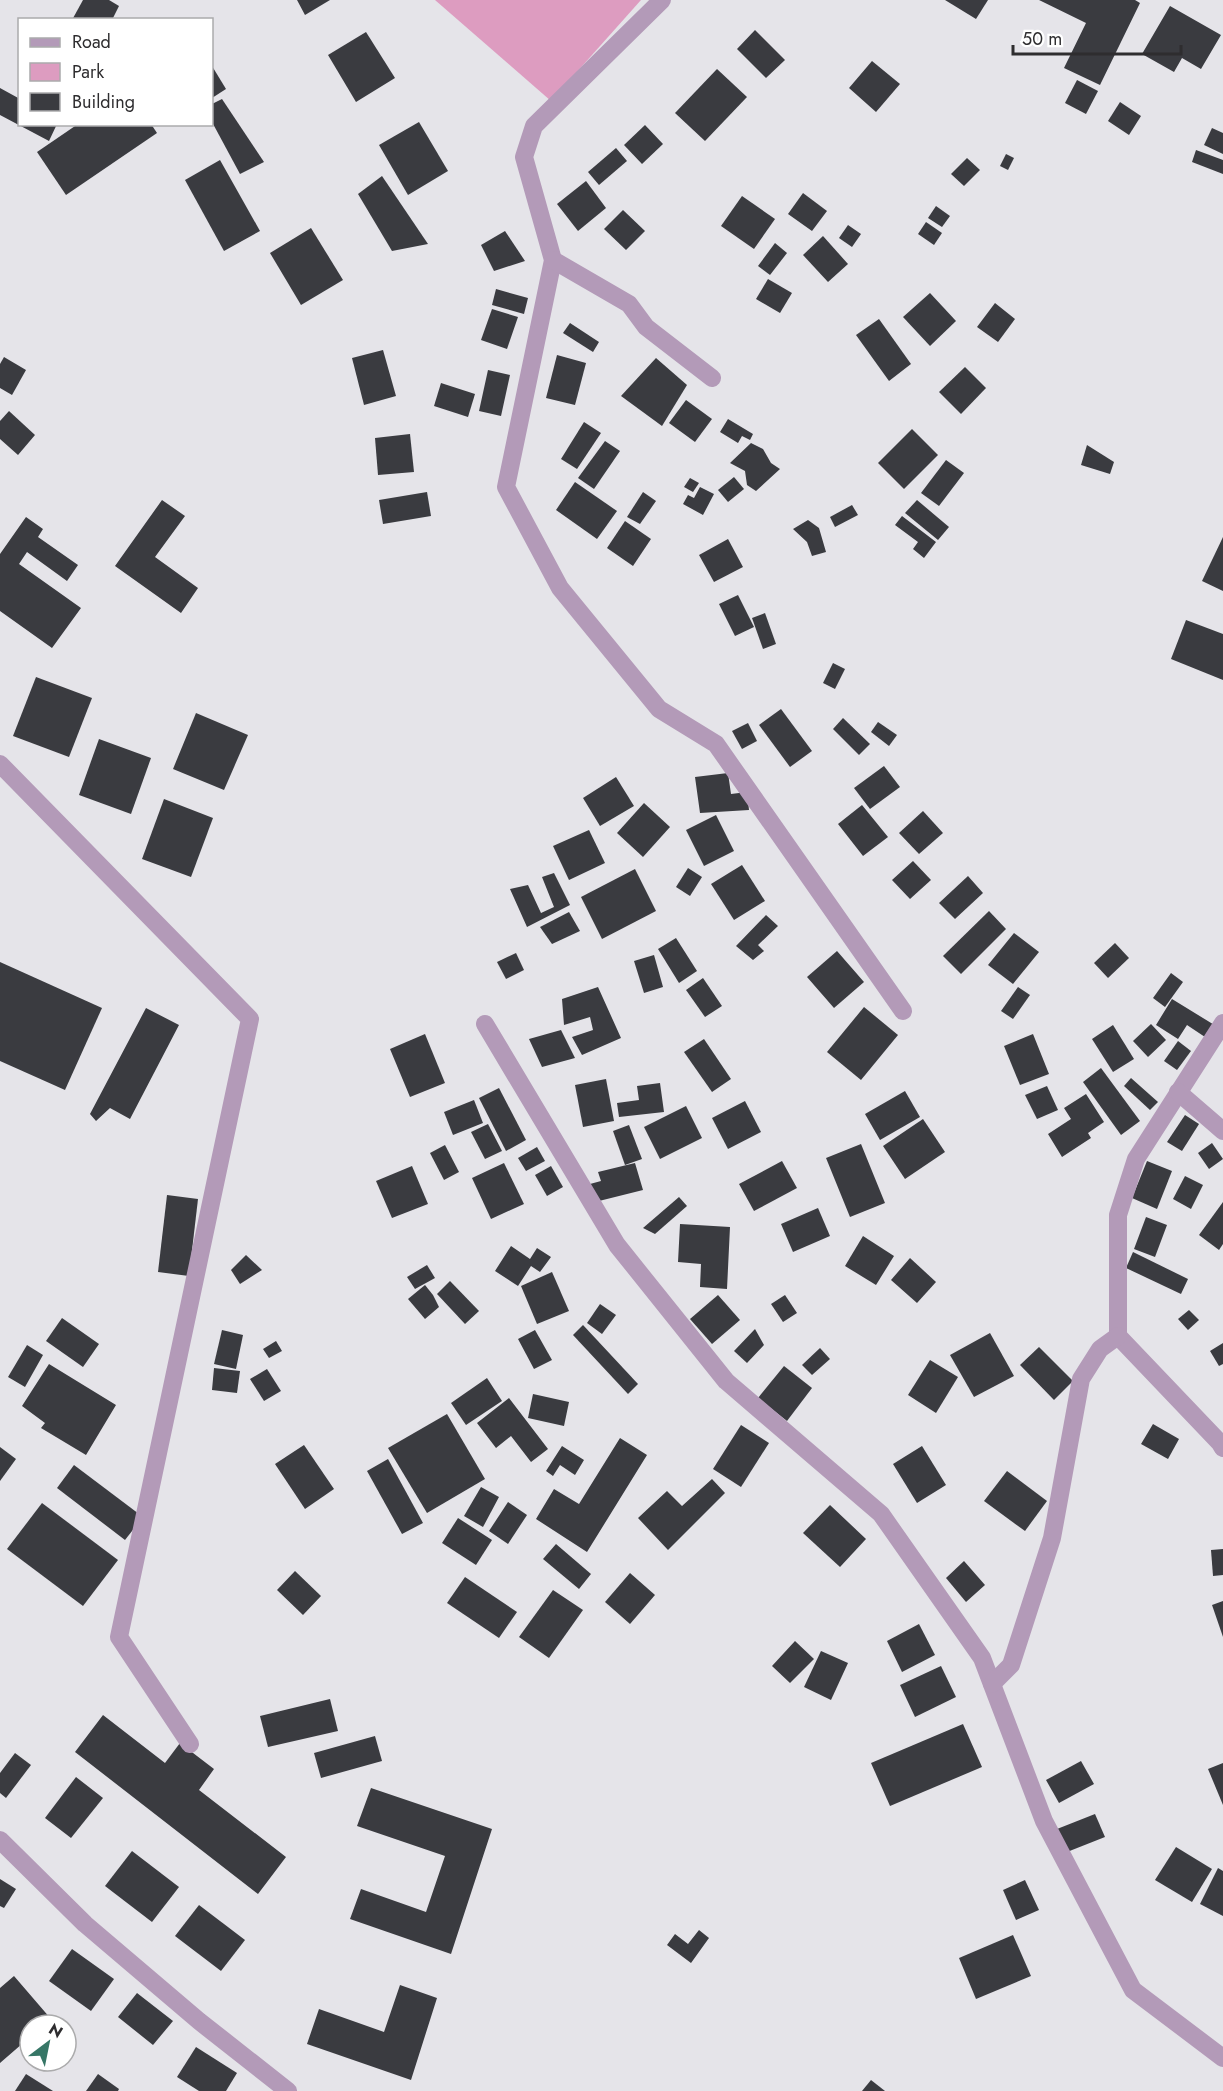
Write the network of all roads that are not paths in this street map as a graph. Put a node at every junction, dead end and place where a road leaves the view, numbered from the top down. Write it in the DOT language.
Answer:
graph roads {
  1 [pos="662,0"];
  2 [pos="553,260"];
  3 [pos="712,378"];
  4 [pos="0,764"];
  5 [pos="903,1011"];
  6 [pos="1223,1023"];
  7 [pos="485,1024"];
  8 [pos="1178,1092"];
  9 [pos="1223,1131"];
  10 [pos="1118,1336"];
  11 [pos="1223,1448"];
  12 [pos="992,1684"];
  13 [pos="190,1744"];
  14 [pos="0,1840"];
  15 [pos="1223,2058"];
  16 [pos="288,2091"];
  1 -- 2 [label="street"];
  2 -- 3 [label="street"];
  2 -- 5 [label="street"];
  4 -- 13 [label="street"];
  6 -- 8 [label="street"];
  7 -- 12 [label="street"];
  8 -- 9 [label="street"];
  8 -- 10 [label="street"];
  10 -- 11 [label="street"];
  10 -- 12 [label="street"];
  12 -- 15 [label="street"];
  14 -- 16 [label="street"];
}
